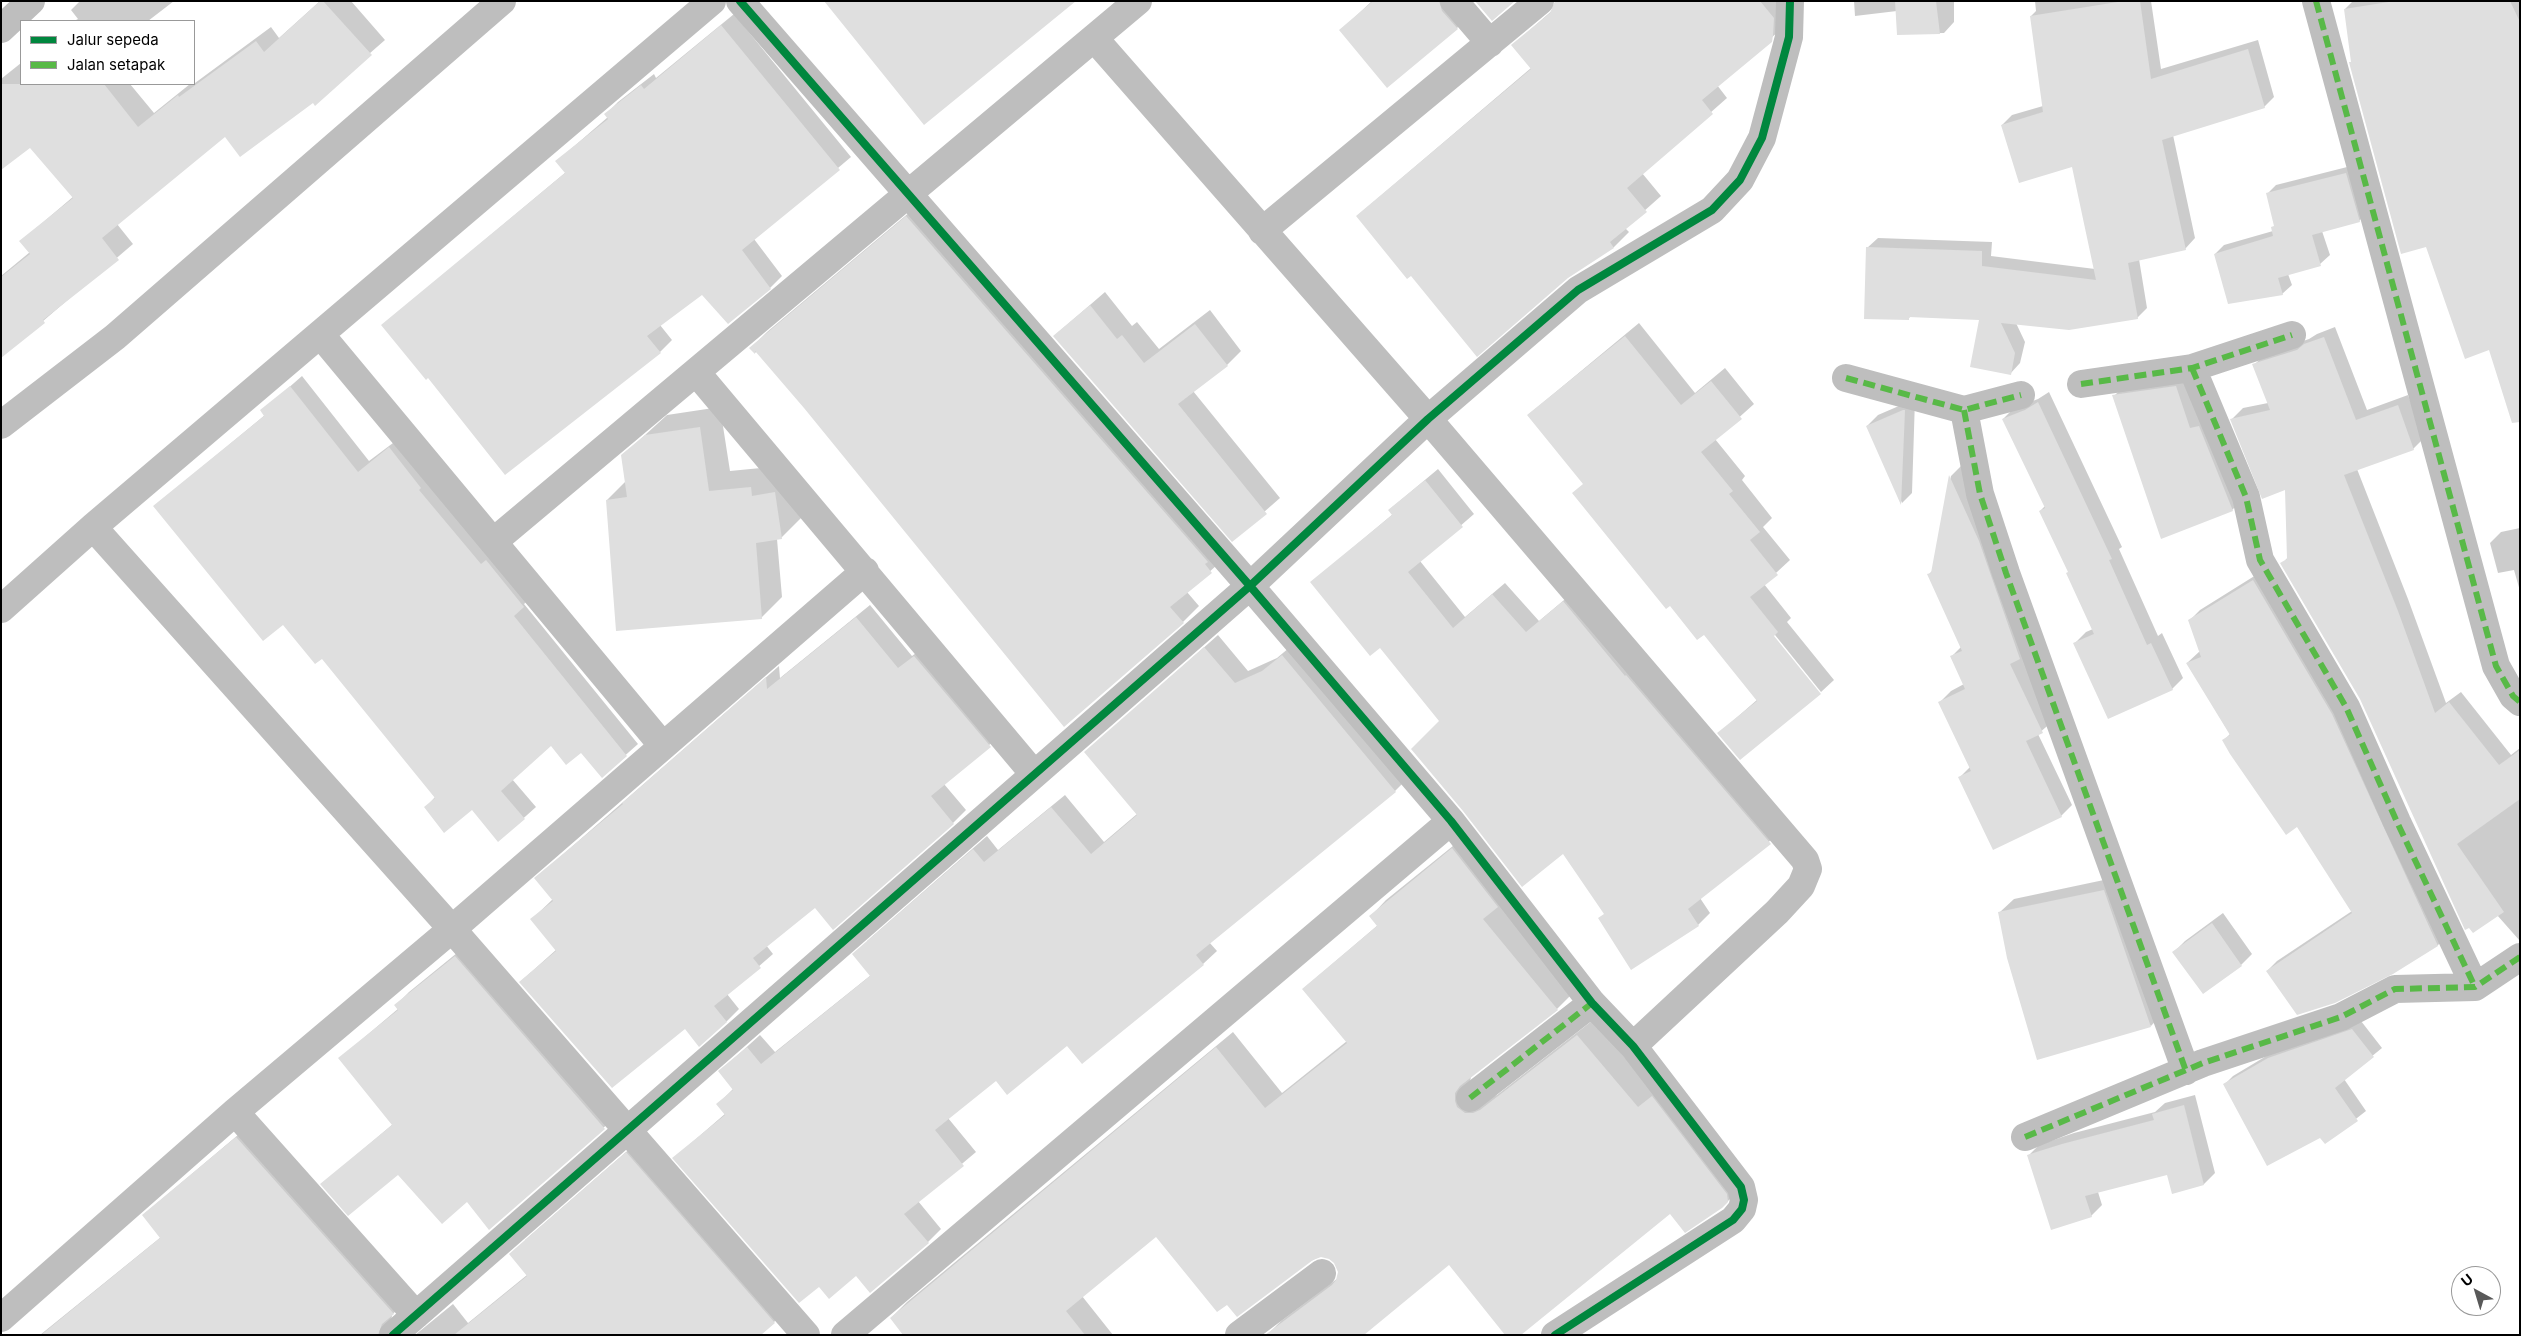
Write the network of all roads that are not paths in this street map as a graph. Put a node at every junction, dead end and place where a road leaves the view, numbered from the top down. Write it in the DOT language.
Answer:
graph roads {
  1 [pos="31,1"];
  2 [pos="502,1"];
  3 [pos="712,1"];
  4 [pos="740,1"];
  5 [pos="1138,1"];
  6 [pos="1454,1"];
  7 [pos="1540,1"];
  8 [pos="1790,1"];
  9 [pos="2316,1"];
  10 [pos="1,29"];
  11 [pos="1094,38"];
  12 [pos="1490,43"];
  13 [pos="907,193"];
  14 [pos="1262,231"];
  15 [pos="320,334"];
  16 [pos="2292,335"];
  17 [pos="2192,368"];
  18 [pos="696,372"];
  19 [pos="1846,378"];
  20 [pos="2082,384"];
  21 [pos="2021,395"];
  22 [pos="1964,410"];
  23 [pos="1428,419"];
  24 [pos="1,425"];
  25 [pos="93,527"];
  26 [pos="492,542"];
  27 [pos="865,571"];
  28 [pos="1250,586"];
  29 [pos="1,609"];
  30 [pos="2520,702"];
  31 [pos="662,746"];
  32 [pos="1034,774"];
  33 [pos="1451,821"];
  34 [pos="452,929"];
  35 [pos="2520,958"];
  36 [pos="2475,987"];
  37 [pos="1592,1003"];
  38 [pos="1633,1046"];
  39 [pos="2186,1071"];
  40 [pos="1470,1098"];
  41 [pos="235,1112"];
  42 [pos="627,1129"];
  43 [pos="2024,1137"];
  44 [pos="1322,1272"];
  45 [pos="416,1316"];
  46 [pos="1,1318"];
  47 [pos="393,1335"];
  48 [pos="806,1335"];
  49 [pos="845,1335"];
  50 [pos="1239,1335"];
  51 [pos="1555,1335"];
  1 -- 10 [label="street"];
  2 -- 24 [label="street"];
  3 -- 15 [label="street"];
  4 -- 13 [label="street"];
  5 -- 11 [label="street"];
  6 -- 12 [label="street"];
  7 -- 12 [label="street"];
  8 -- 23 [label="street"];
  9 -- 30 [label="street"];
  11 -- 13 [label="street"];
  11 -- 14 [label="street"];
  12 -- 14 [label="street"];
  13 -- 18 [label="street"];
  13 -- 28 [label="street"];
  14 -- 23 [label="street"];
  15 -- 25 [label="street"];
  15 -- 26 [label="street"];
  16 -- 17 [label="street"];
  17 -- 20 [label="street"];
  17 -- 36 [label="street"];
  18 -- 26 [label="street"];
  18 -- 27 [label="street"];
  19 -- 22 [label="street"];
  21 -- 22 [label="street"];
  22 -- 39 [label="street"];
  23 -- 28 [label="street"];
  23 -- 38 [label="street"];
  25 -- 29 [label="street"];
  25 -- 34 [label="street"];
  26 -- 31 [label="street"];
  27 -- 31 [label="street"];
  27 -- 32 [label="street"];
  28 -- 32 [label="street"];
  28 -- 33 [label="street"];
  31 -- 34 [label="street"];
  32 -- 42 [label="street"];
  33 -- 37 [label="street"];
  33 -- 49 [label="street"];
  34 -- 41 [label="street"];
  34 -- 42 [label="street"];
  35 -- 36 [label="street"];
  36 -- 39 [label="street"];
  37 -- 38 [label="street"];
  37 -- 40 [label="street"];
  38 -- 51 [label="street"];
  39 -- 43 [label="street"];
  41 -- 45 [label="street"];
  41 -- 46 [label="street"];
  42 -- 45 [label="street"];
  42 -- 48 [label="street"];
  44 -- 50 [label="street"];
  45 -- 47 [label="street"];
}
